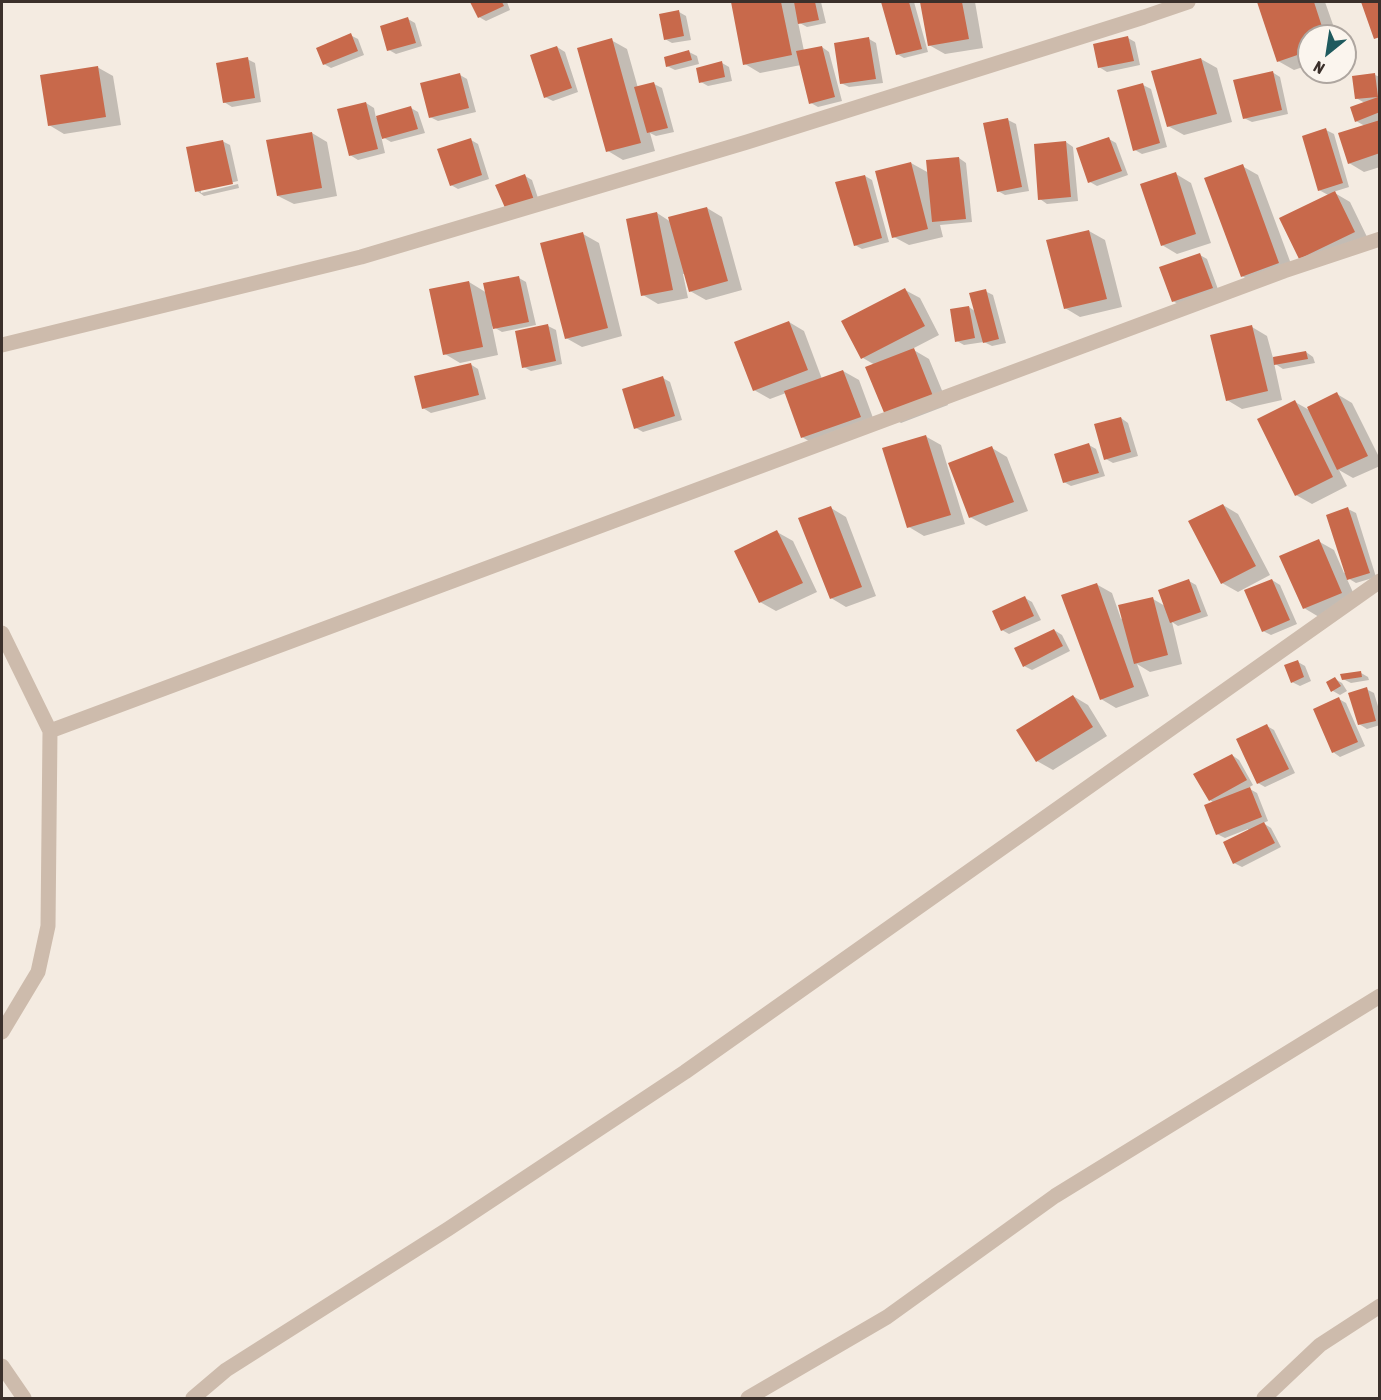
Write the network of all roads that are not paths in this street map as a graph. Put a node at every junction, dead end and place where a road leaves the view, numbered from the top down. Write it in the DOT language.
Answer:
graph roads {
  1 [pos="1188,2"];
  2 [pos="1380,239"];
  3 [pos="2,345"];
  4 [pos="1380,581"];
  5 [pos="2,633"];
  6 [pos="50,731"];
  7 [pos="1380,996"];
  8 [pos="2,1032"];
  9 [pos="1380,1306"];
  10 [pos="2,1366"];
  11 [pos="24,1398"];
  12 [pos="193,1398"];
  13 [pos="748,1398"];
  14 [pos="1264,1398"];
  1 -- 3 [label="street"];
  2 -- 6 [label="street"];
  4 -- 12 [label="street"];
  5 -- 6 [label="street"];
  6 -- 8 [label="street"];
  7 -- 13 [label="street"];
  9 -- 14 [label="street"];
  10 -- 11 [label="street"];
}
